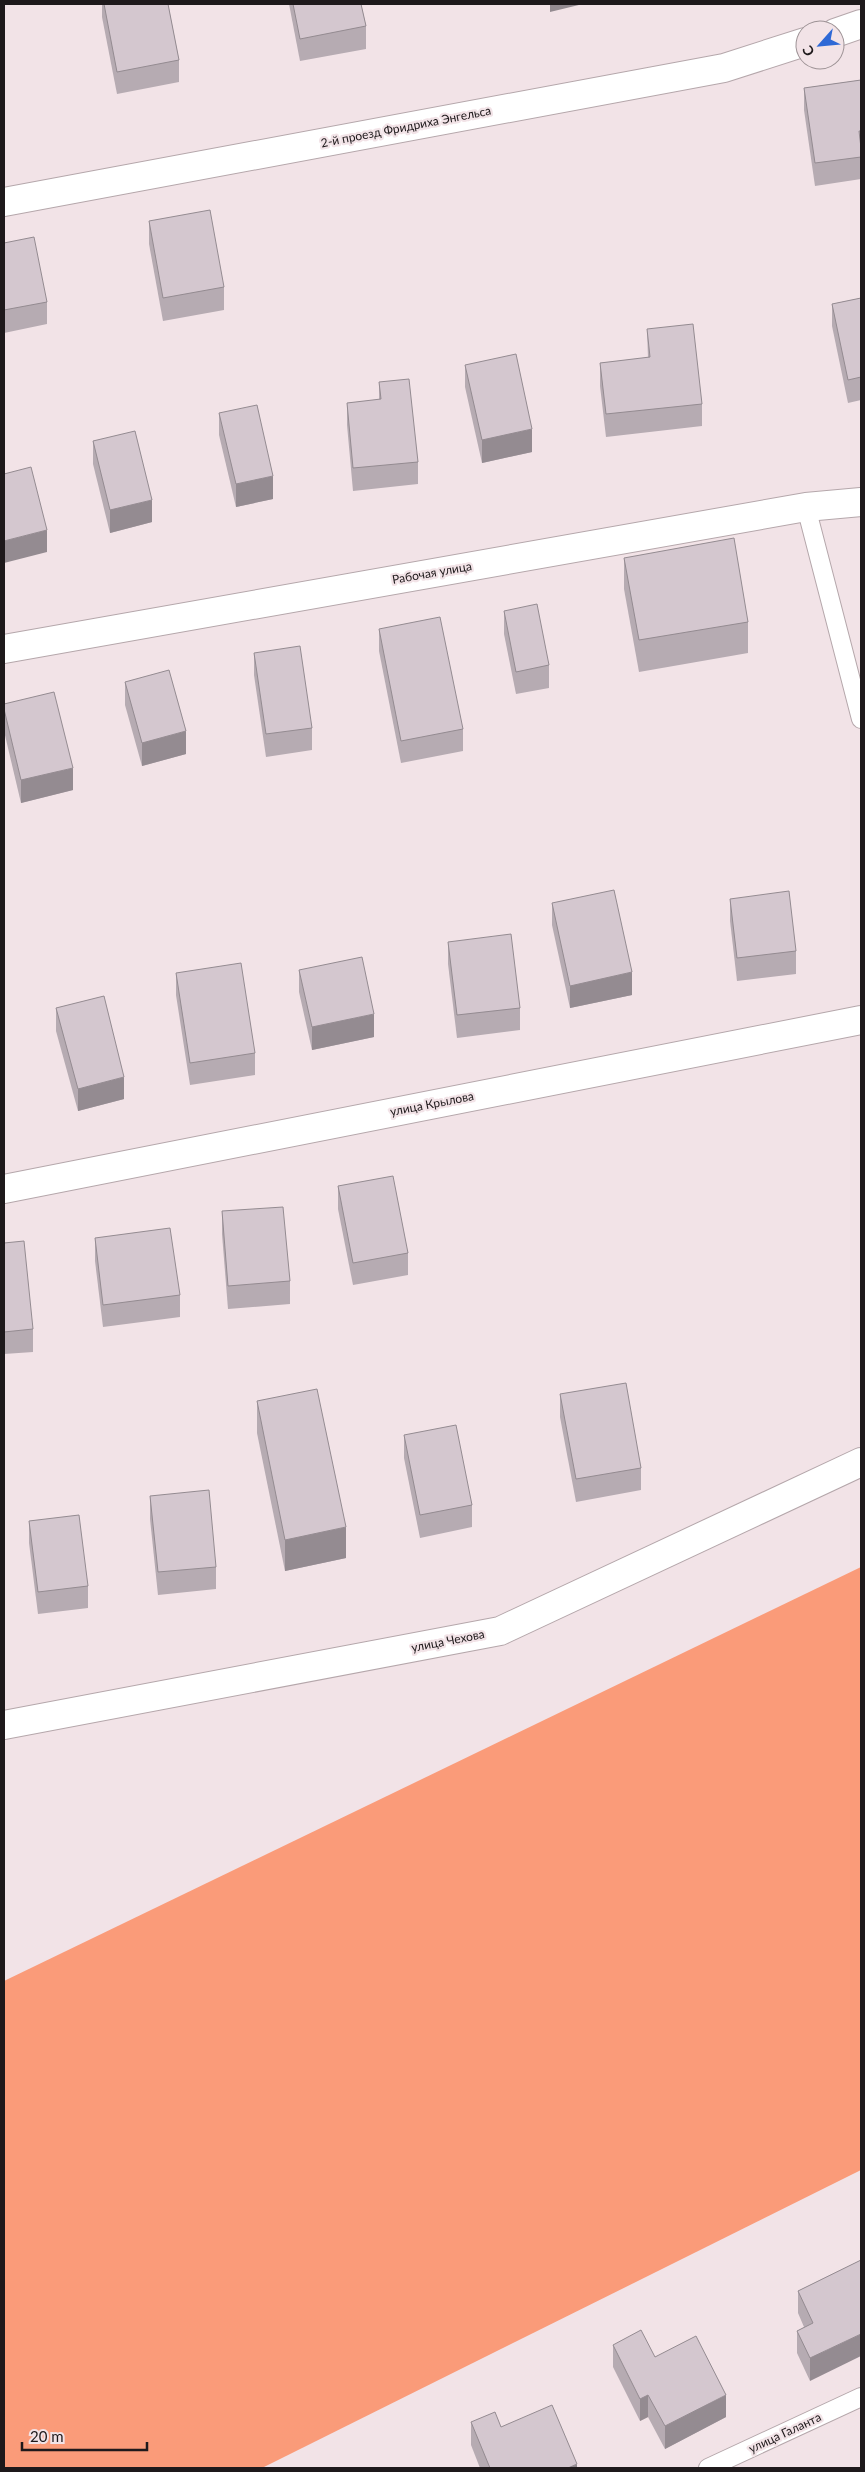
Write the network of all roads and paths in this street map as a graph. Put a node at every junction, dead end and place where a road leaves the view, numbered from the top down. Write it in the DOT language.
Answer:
graph roads {
  1 [pos="861,24"];
  2 [pos="845,30"];
  3 [pos="795,45"];
  4 [pos="4,202"];
  5 [pos="861,502"];
  6 [pos="806,507"];
  7 [pos="4,649"];
  8 [pos="861,719"];
  9 [pos="861,1020"];
  10 [pos="4,1189"];
  11 [pos="861,1462"];
  12 [pos="4,1725"];
  13 [pos="861,2397"];
  14 [pos="708,2468"];
  1 -- 2 [label="street"];
  3 -- 4 [label="street, 2-й проезд Фридриха Энгельса"];
  5 -- 6 [label="street, Рабочая улица"];
  6 -- 7 [label="street, Рабочая улица"];
  6 -- 8 [label="lane"];
  9 -- 10 [label="street, улица Крылова"];
  11 -- 12 [label="street, улица Чехова"];
  13 -- 14 [label="lane, улица Галанта"];
}
